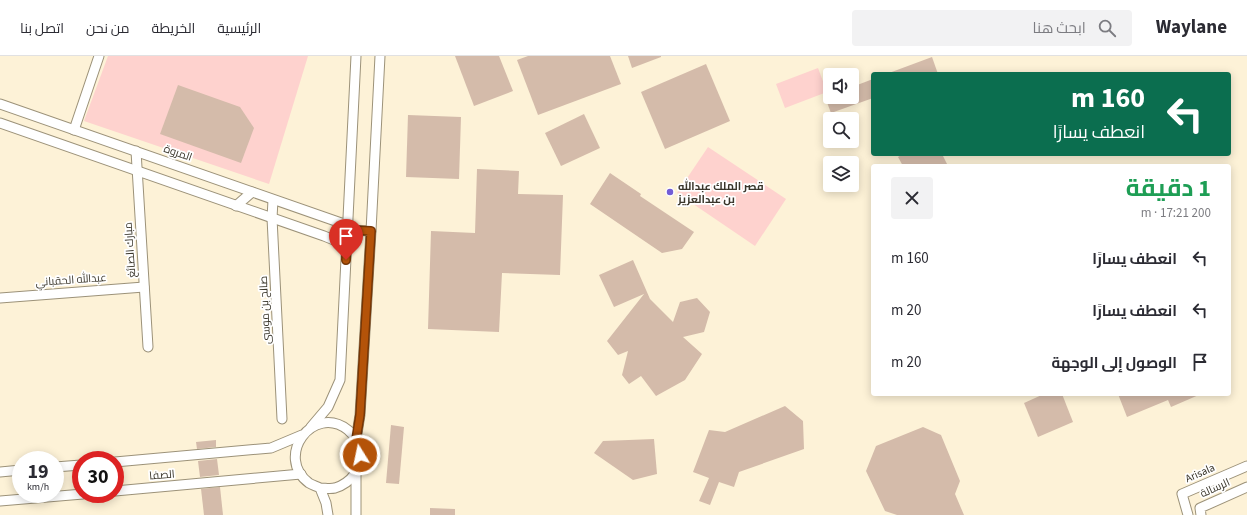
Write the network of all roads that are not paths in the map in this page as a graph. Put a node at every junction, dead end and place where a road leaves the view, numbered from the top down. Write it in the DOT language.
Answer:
graph roads {
  1 [pos="99,56"];
  2 [pos="356,56"];
  3 [pos="380,56"];
  4 [pos="0,104"];
  5 [pos="0,123"];
  6 [pos="74,130"];
  7 [pos="136,151"];
  8 [pos="137,172"];
  9 [pos="252,192"];
  10 [pos="273,200"];
  11 [pos="236,206"];
  12 [pos="272,218"];
  13 [pos="347,228"];
  14 [pos="371,231"];
  15 [pos="346,245"];
  16 [pos="144,287"];
  17 [pos="0,298"];
  18 [pos="148,347"];
  19 [pos="282,419"];
  20 [pos="311,427"];
  21 [pos="302,435"];
  22 [pos="356,440"];
  23 [pos="124,461"];
  24 [pos="1247,466"];
  25 [pos="12,471"];
  26 [pos="0,472"];
  27 [pos="356,473"];
  28 [pos="301,474"];
  29 [pos="1247,487"];
  30 [pos="320,488"];
  31 [pos="124,490"];
  32 [pos="72,495"];
  33 [pos="0,502"];
  34 [pos="328,515"];
  35 [pos="356,515"];
  36 [pos="1188,515"];
  37 [pos="1201,515"];
  1 -- 6 [label="street"];
  2 -- 13 [label="street"];
  3 -- 14 [label="street"];
  4 -- 6 [label="street, المروة"];
  5 -- 8 [label="street"];
  6 -- 7 [label="street, المروة"];
  7 -- 8 [label="street, مبارك الصائغ"];
  7 -- 9 [label="street, المروة"];
  8 -- 11 [label="street"];
  8 -- 16 [label="street, مبارك الصائغ"];
  9 -- 10 [label="street, المروة"];
  9 -- 11 [label="street"];
  10 -- 12 [label="street, صالح بن موسى"];
  10 -- 13 [label="street, المروة"];
  11 -- 12 [label="street"];
  12 -- 15 [label="street"];
  12 -- 19 [label="street, صالح بن موسى"];
  13 -- 14 [label="street, المروة"];
  13 -- 15 [label="street"];
  14 -- 22 [label="street"];
  15 -- 20 [label="street"];
  16 -- 17 [label="street, عبدالله الحقباني"];
  16 -- 18 [label="street, مبارك الصائغ"];
  20 -- 21 [label="street"];
  20 -- 22 [label="street"];
  21 -- 23 [label="street, الصفا"];
  21 -- 28 [label="street"];
  22 -- 27 [label="street"];
  24 -- 36 [label="street, Arisala"];
  25 -- 26 [label="street"];
  27 -- 30 [label="street"];
  27 -- 35 [label="street"];
  28 -- 30 [label="street"];
  28 -- 31 [label="street, الصفا"];
  29 -- 37 [label="street, الرسالة"];
  30 -- 34 [label="street"];
  32 -- 33 [label="street"];
}
